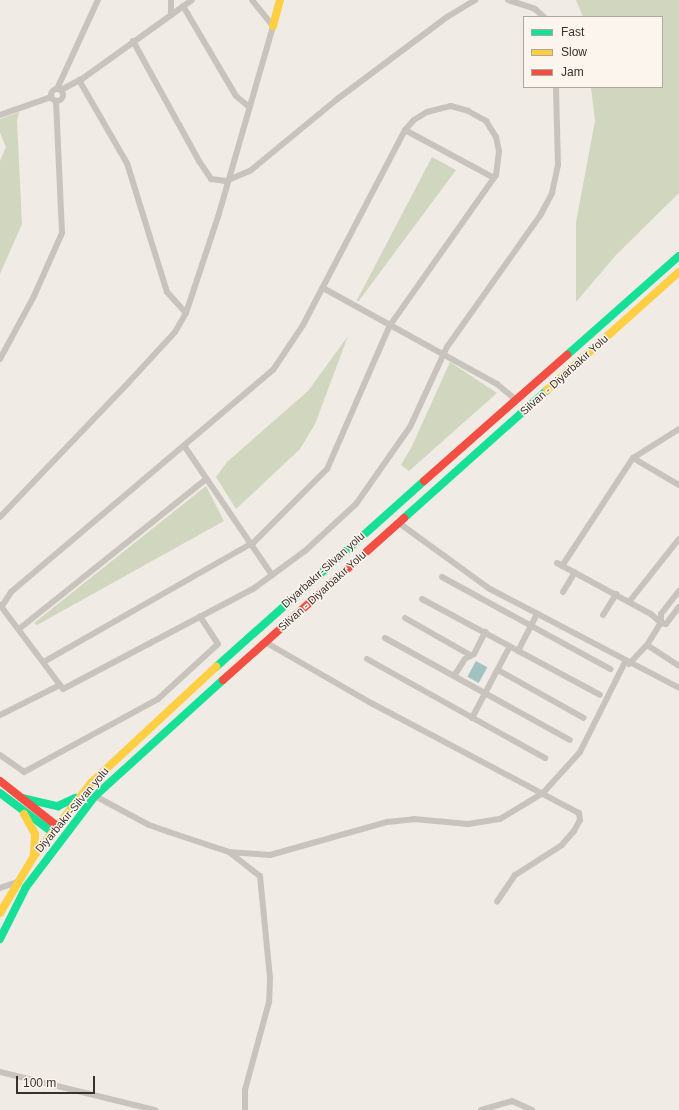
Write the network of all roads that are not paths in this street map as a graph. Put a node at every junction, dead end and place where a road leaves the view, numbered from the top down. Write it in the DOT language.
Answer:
graph roads {
  1 [pos="98,0"];
  2 [pos="171,0"];
  3 [pos="192,0"];
  4 [pos="252,0"];
  5 [pos="280,0"];
  6 [pos="475,0"];
  7 [pos="508,0"];
  8 [pos="183,6"];
  9 [pos="171,15"];
  10 [pos="543,16"];
  11 [pos="273,26"];
  12 [pos="133,41"];
  13 [pos="79,80"];
  14 [pos="556,88"];
  15 [pos="59,90"];
  16 [pos="54,99"];
  17 [pos="248,106"];
  18 [pos="0,115"];
  19 [pos="405,130"];
  20 [pos="494,178"];
  21 [pos="226,181"];
  22 [pos="679,256"];
  23 [pos="679,272"];
  24 [pos="323,288"];
  25 [pos="186,313"];
  26 [pos="390,326"];
  27 [pos="442,355"];
  28 [pos="0,359"];
  29 [pos="515,399"];
  30 [pos="679,429"];
  31 [pos="185,447"];
  32 [pos="633,458"];
  33 [pos="206,478"];
  34 [pos="679,485"];
  35 [pos="0,517"];
  36 [pos="399,523"];
  37 [pos="679,539"];
  38 [pos="250,545"];
  39 [pos="575,572"];
  40 [pos="272,575"];
  41 [pos="442,577"];
  42 [pos="563,592"];
  43 [pos="679,592"];
  44 [pos="616,594"];
  45 [pos="422,599"];
  46 [pos="629,602"];
  47 [pos="1,606"];
  48 [pos="679,608"];
  49 [pos="537,614"];
  50 [pos="603,615"];
  51 [pos="200,616"];
  52 [pos="405,618"];
  53 [pos="661,622"];
  54 [pos="532,626"];
  55 [pos="19,629"];
  56 [pos="486,632"];
  57 [pos="385,638"];
  58 [pos="265,642"];
  59 [pos="647,645"];
  60 [pos="510,646"];
  61 [pos="518,651"];
  62 [pos="470,655"];
  63 [pos="366,659"];
  64 [pos="44,662"];
  65 [pos="627,663"];
  66 [pos="678,664"];
  67 [pos="498,670"];
  68 [pos="610,670"];
  69 [pos="454,676"];
  70 [pos="60,685"];
  71 [pos="679,688"];
  72 [pos="486,694"];
  73 [pos="600,696"];
  74 [pos="0,715"];
  75 [pos="472,718"];
  76 [pos="584,718"];
  77 [pos="570,740"];
  78 [pos="0,755"];
  79 [pos="545,758"];
  80 [pos="0,781"];
  81 [pos="91,783"];
  82 [pos="0,792"];
  83 [pos="543,793"];
  84 [pos="95,796"];
  85 [pos="19,801"];
  86 [pos="54,829"];
  87 [pos="229,852"];
  88 [pos="34,856"];
  89 [pos="17,882"];
  90 [pos="0,888"];
  91 [pos="497,902"];
  92 [pos="0,913"];
  93 [pos="0,939"];
  94 [pos="0,1072"];
  95 [pos="155,1110"];
  96 [pos="245,1110"];
  97 [pos="481,1110"];
  98 [pos="532,1110"];
  1 -- 15 [label="street"];
  2 -- 9 [label="street"];
  3 -- 8 [label="street"];
  4 -- 11 [label="street"];
  5 -- 11 [label="main road"];
  6 -- 21 [label="street"];
  7 -- 10 [label="street"];
  8 -- 9 [label="street"];
  8 -- 17 [label="street"];
  9 -- 12 [label="street"];
  11 -- 17 [label="street"];
  12 -- 13 [label="street"];
  12 -- 21 [label="street"];
  13 -- 15 [label="street"];
  13 -- 25 [label="street"];
  14 -- 27 [label="street"];
  15 -- 16 [label="street"];
  15 -- 16 [label="street"];
  16 -- 18 [label="street"];
  16 -- 28 [label="street"];
  17 -- 21 [label="street"];
  19 -- 20 [label="street"];
  19 -- 20 [label="street"];
  19 -- 24 [label="street"];
  20 -- 26 [label="street"];
  21 -- 25 [label="street"];
  22 -- 29 [label="main road, Diyarbakır-Silvan yolu"];
  23 -- 36 [label="main road, Silvan - Diyarbakır Yolu"];
  24 -- 26 [label="street"];
  24 -- 31 [label="street"];
  25 -- 35 [label="street"];
  26 -- 27 [label="street"];
  26 -- 38 [label="street"];
  27 -- 29 [label="street"];
  27 -- 40 [label="street"];
  29 -- 81 [label="main road, Diyarbakır-Silvan yolu"];
  30 -- 32 [label="street"];
  31 -- 33 [label="street"];
  31 -- 47 [label="street"];
  32 -- 34 [label="street"];
  32 -- 39 [label="street"];
  33 -- 38 [label="street"];
  33 -- 55 [label="street"];
  36 -- 49 [label="street"];
  36 -- 58 [label="main road, Silvan - Diyarbakır Yolu"];
  37 -- 46 [label="street"];
  38 -- 40 [label="street"];
  38 -- 64 [label="street"];
  39 -- 42 [label="street"];
  39 -- 44 [label="street"];
  40 -- 51 [label="street"];
  41 -- 54 [label="street"];
  43 -- 53 [label="street"];
  44 -- 46 [label="street"];
  44 -- 50 [label="street"];
  45 -- 56 [label="street"];
  46 -- 53 [label="street"];
  47 -- 55 [label="street"];
  48 -- 53 [label="street"];
  49 -- 54 [label="street"];
  49 -- 65 [label="street"];
  51 -- 70 [label="street"];
  51 -- 78 [label="street"];
  52 -- 62 [label="street"];
  53 -- 59 [label="street"];
  54 -- 61 [label="street"];
  54 -- 68 [label="street"];
  55 -- 64 [label="street"];
  56 -- 60 [label="street"];
  56 -- 62 [label="street"];
  57 -- 69 [label="street"];
  58 -- 83 [label="street"];
  58 -- 84 [label="main road, Silvan - Diyarbakır Yolu"];
  59 -- 65 [label="street"];
  59 -- 66 [label="street"];
  60 -- 61 [label="street"];
  60 -- 67 [label="street"];
  61 -- 73 [label="street"];
  62 -- 69 [label="street"];
  63 -- 75 [label="street"];
  64 -- 70 [label="street"];
  65 -- 71 [label="street"];
  65 -- 83 [label="street"];
  67 -- 72 [label="street"];
  67 -- 76 [label="street"];
  69 -- 72 [label="street"];
  70 -- 74 [label="street"];
  72 -- 75 [label="street"];
  72 -- 77 [label="street"];
  75 -- 79 [label="street"];
  80 -- 85 [label="main road"];
  81 -- 85 [label="main road"];
  81 -- 86 [label="main road, Diyarbakır-Silvan yolu"];
  82 -- 85 [label="main road"];
  83 -- 87 [label="street"];
  83 -- 91 [label="street"];
  84 -- 87 [label="street"];
  84 -- 93 [label="main road, Silvan - Diyarbakır Yolu"];
  85 -- 86 [label="main road"];
  85 -- 88 [label="main road"];
  86 -- 88 [label="main road, Diyarbakır-Silvan yolu"];
  87 -- 96 [label="street"];
  88 -- 89 [label="main road, Diyarbakır-Silvan yolu"];
  89 -- 90 [label="street"];
  89 -- 92 [label="main road, Diyarbakır-Silvan yolu"];
  94 -- 95 [label="street"];
  97 -- 98 [label="street"];
}
